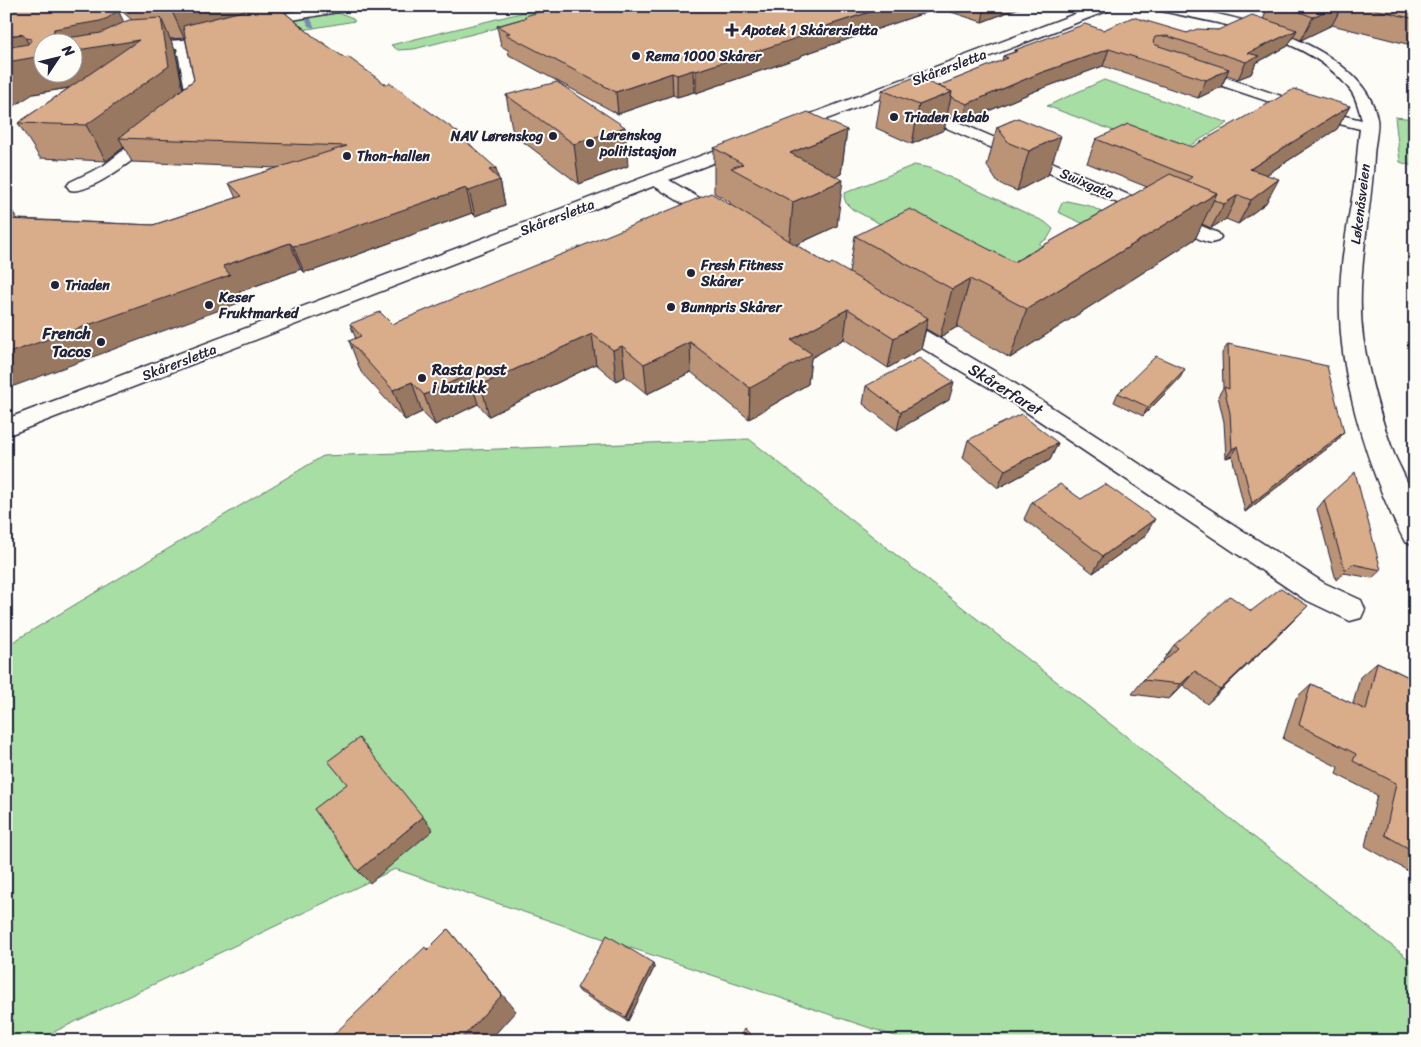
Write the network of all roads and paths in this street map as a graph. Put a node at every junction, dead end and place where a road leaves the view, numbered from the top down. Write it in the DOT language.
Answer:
graph roads {
  1 [pos="349,6"];
  2 [pos="1108,6"];
  3 [pos="1157,6"];
  4 [pos="134,32"];
  5 [pos="183,44"];
  6 [pos="1174,64"];
  7 [pos="879,94"];
  8 [pos="1368,126"];
  9 [pos="656,180"];
  10 [pos="76,186"];
  11 [pos="745,233"];
  12 [pos="1211,237"];
  13 [pos="871,307"];
  14 [pos="6,428"];
  15 [pos="1415,534"];
  16 [pos="1350,609"];
  1 -- 5 [label="street"];
  2 -- 7 [label="street, Skårersletta"];
  3 -- 8 [label="street, Løkenåsveien"];
  4 -- 5 [label="street"];
  5 -- 10 [label="street"];
  6 -- 8 [label="street"];
  7 -- 9 [label="street, Skårersletta"];
  7 -- 12 [label="street, Swixgata"];
  8 -- 15 [label="street, Løkenåsveien"];
  9 -- 11 [label="street"];
  9 -- 14 [label="street, Skårersletta"];
  13 -- 16 [label="street, Skårerfaret"];
}
